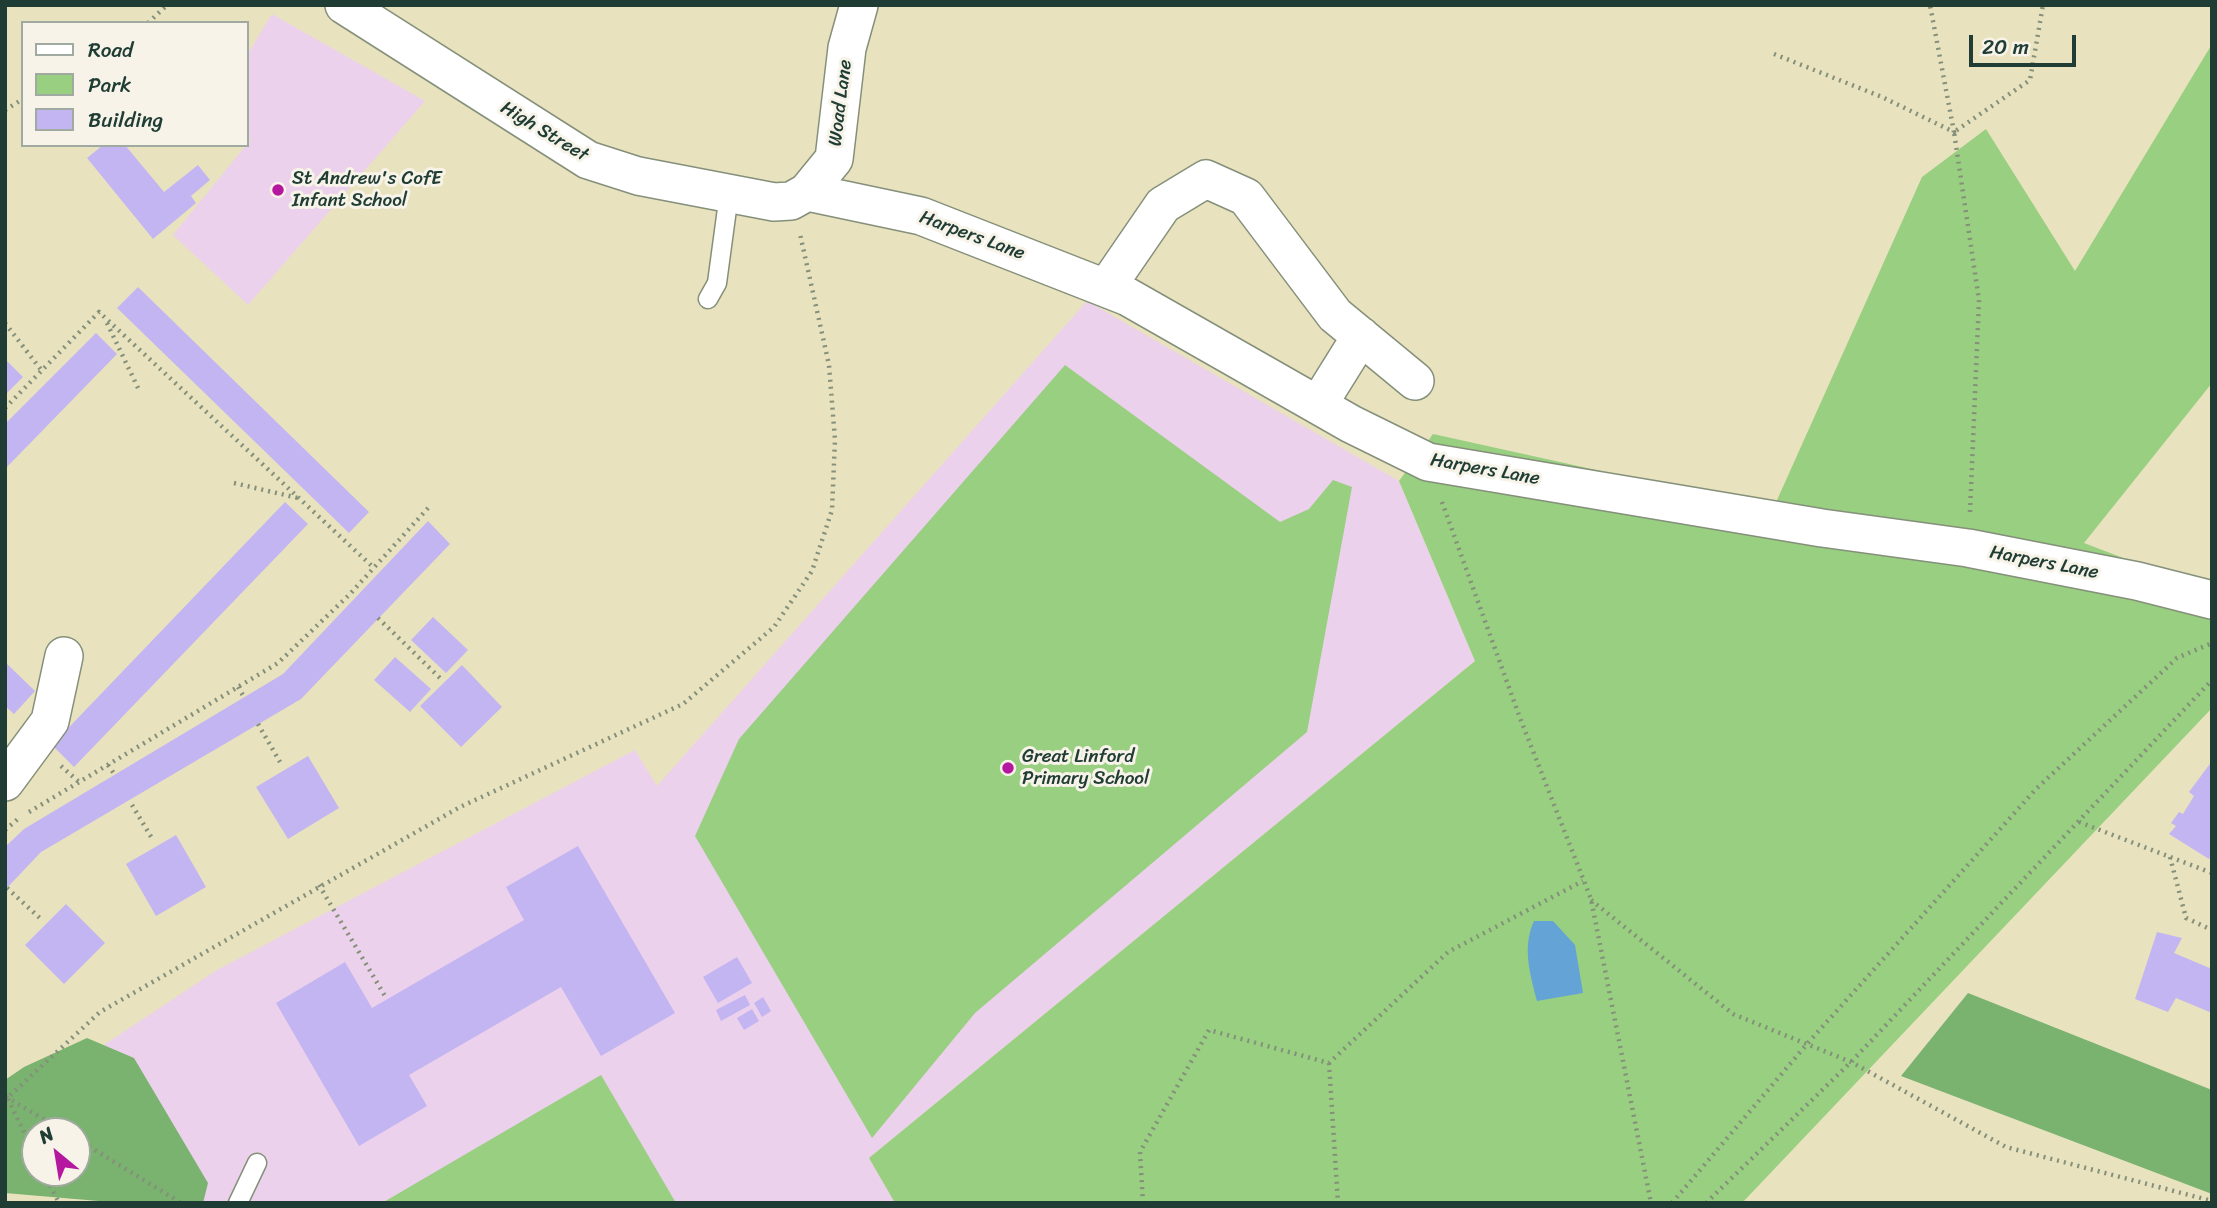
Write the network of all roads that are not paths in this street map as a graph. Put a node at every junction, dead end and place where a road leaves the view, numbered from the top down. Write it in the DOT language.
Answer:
graph roads {
  1 [pos="344,5"];
  2 [pos="859,5"];
  3 [pos="729,194"];
  4 [pos="799,197"];
  5 [pos="1106,288"];
  6 [pos="708,299"];
  7 [pos="1361,336"];
  8 [pos="1415,381"];
  9 [pos="1318,405"];
  10 [pos="2212,600"];
  11 [pos="64,656"];
  12 [pos="5,782"];
  13 [pos="257,1163"];
  14 [pos="238,1203"];
  1 -- 3 [label="street, High Street"];
  2 -- 4 [label="street, Woad Lane"];
  3 -- 4 [label="street, High Street"];
  3 -- 6 [label="lane"];
  4 -- 5 [label="street, Harpers Lane"];
  5 -- 7 [label="street"];
  5 -- 9 [label="street, Harpers Lane"];
  7 -- 8 [label="street"];
  7 -- 9 [label="street"];
  9 -- 10 [label="street, Harpers Lane"];
  11 -- 12 [label="street"];
  13 -- 14 [label="lane"];
}
